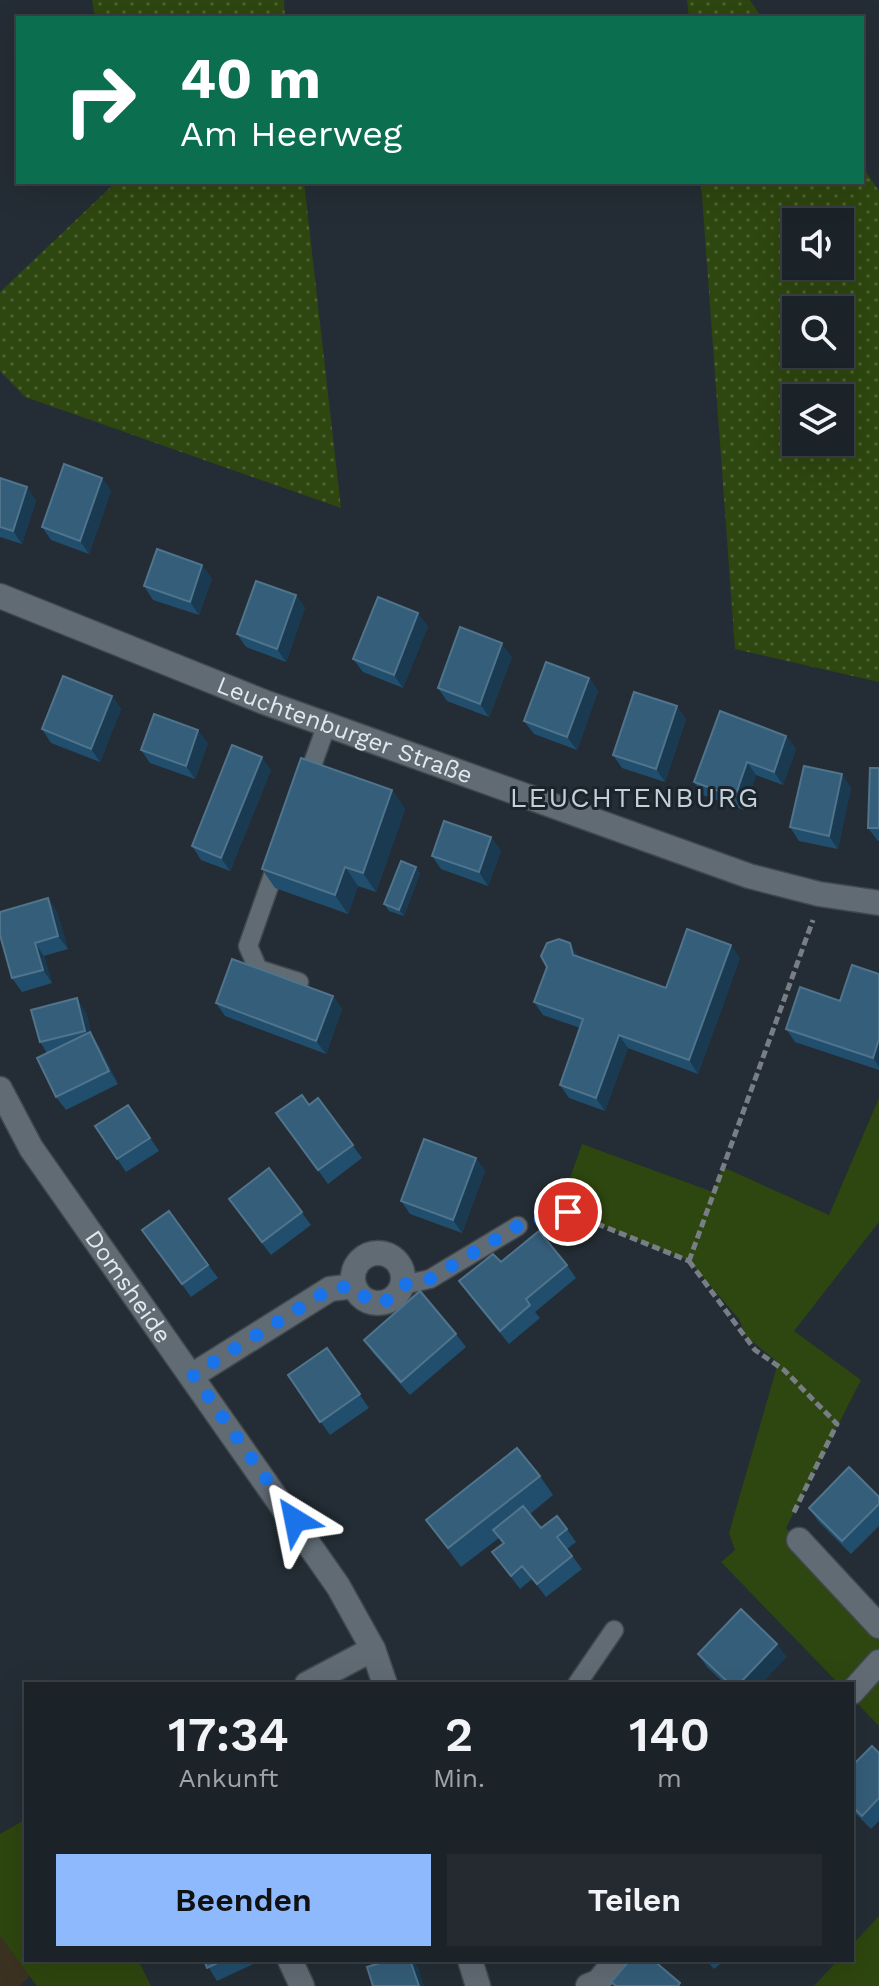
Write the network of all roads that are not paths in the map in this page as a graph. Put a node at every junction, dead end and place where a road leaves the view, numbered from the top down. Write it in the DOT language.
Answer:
graph roads {
  1 [pos="0,596"];
  2 [pos="327,724"];
  3 [pos="300,800"];
  4 [pos="285,843"];
  5 [pos="879,903"];
  6 [pos="299,982"];
  7 [pos="0,1089"];
  8 [pos="518,1226"];
  9 [pos="403,1285"];
  10 [pos="354,1286"];
  11 [pos="193,1375"];
  12 [pos="799,1540"];
  13 [pos="879,1626"];
  14 [pos="614,1630"];
  15 [pos="373,1649"];
  16 [pos="879,1662"];
  17 [pos="311,1682"];
  18 [pos="384,1682"];
  19 [pos="578,1682"];
  20 [pos="854,1690"];
  21 [pos="291,1962"];
  22 [pos="471,1962"];
  23 [pos="614,1962"];
  24 [pos="302,1986"];
  25 [pos="478,1986"];
  26 [pos="588,1986"];
  1 -- 2 [label="street, Leuchtenburger Straße"];
  2 -- 3 [label="lane"];
  2 -- 5 [label="street, Leuchtenburger Straße"];
  4 -- 6 [label="lane"];
  7 -- 11 [label="street, Domsheide"];
  8 -- 9 [label="lane"];
  9 -- 10 [label="street"];
  9 -- 10 [label="street"];
  10 -- 11 [label="street"];
  11 -- 15 [label="street, Domsheide"];
  12 -- 13 [label="street"];
  14 -- 19 [label="lane"];
  15 -- 17 [label="street"];
  15 -- 18 [label="street, Domsheide"];
  16 -- 20 [label="street"];
  21 -- 24 [label="street"];
  22 -- 25 [label="street"];
  23 -- 26 [label="street"];
}
